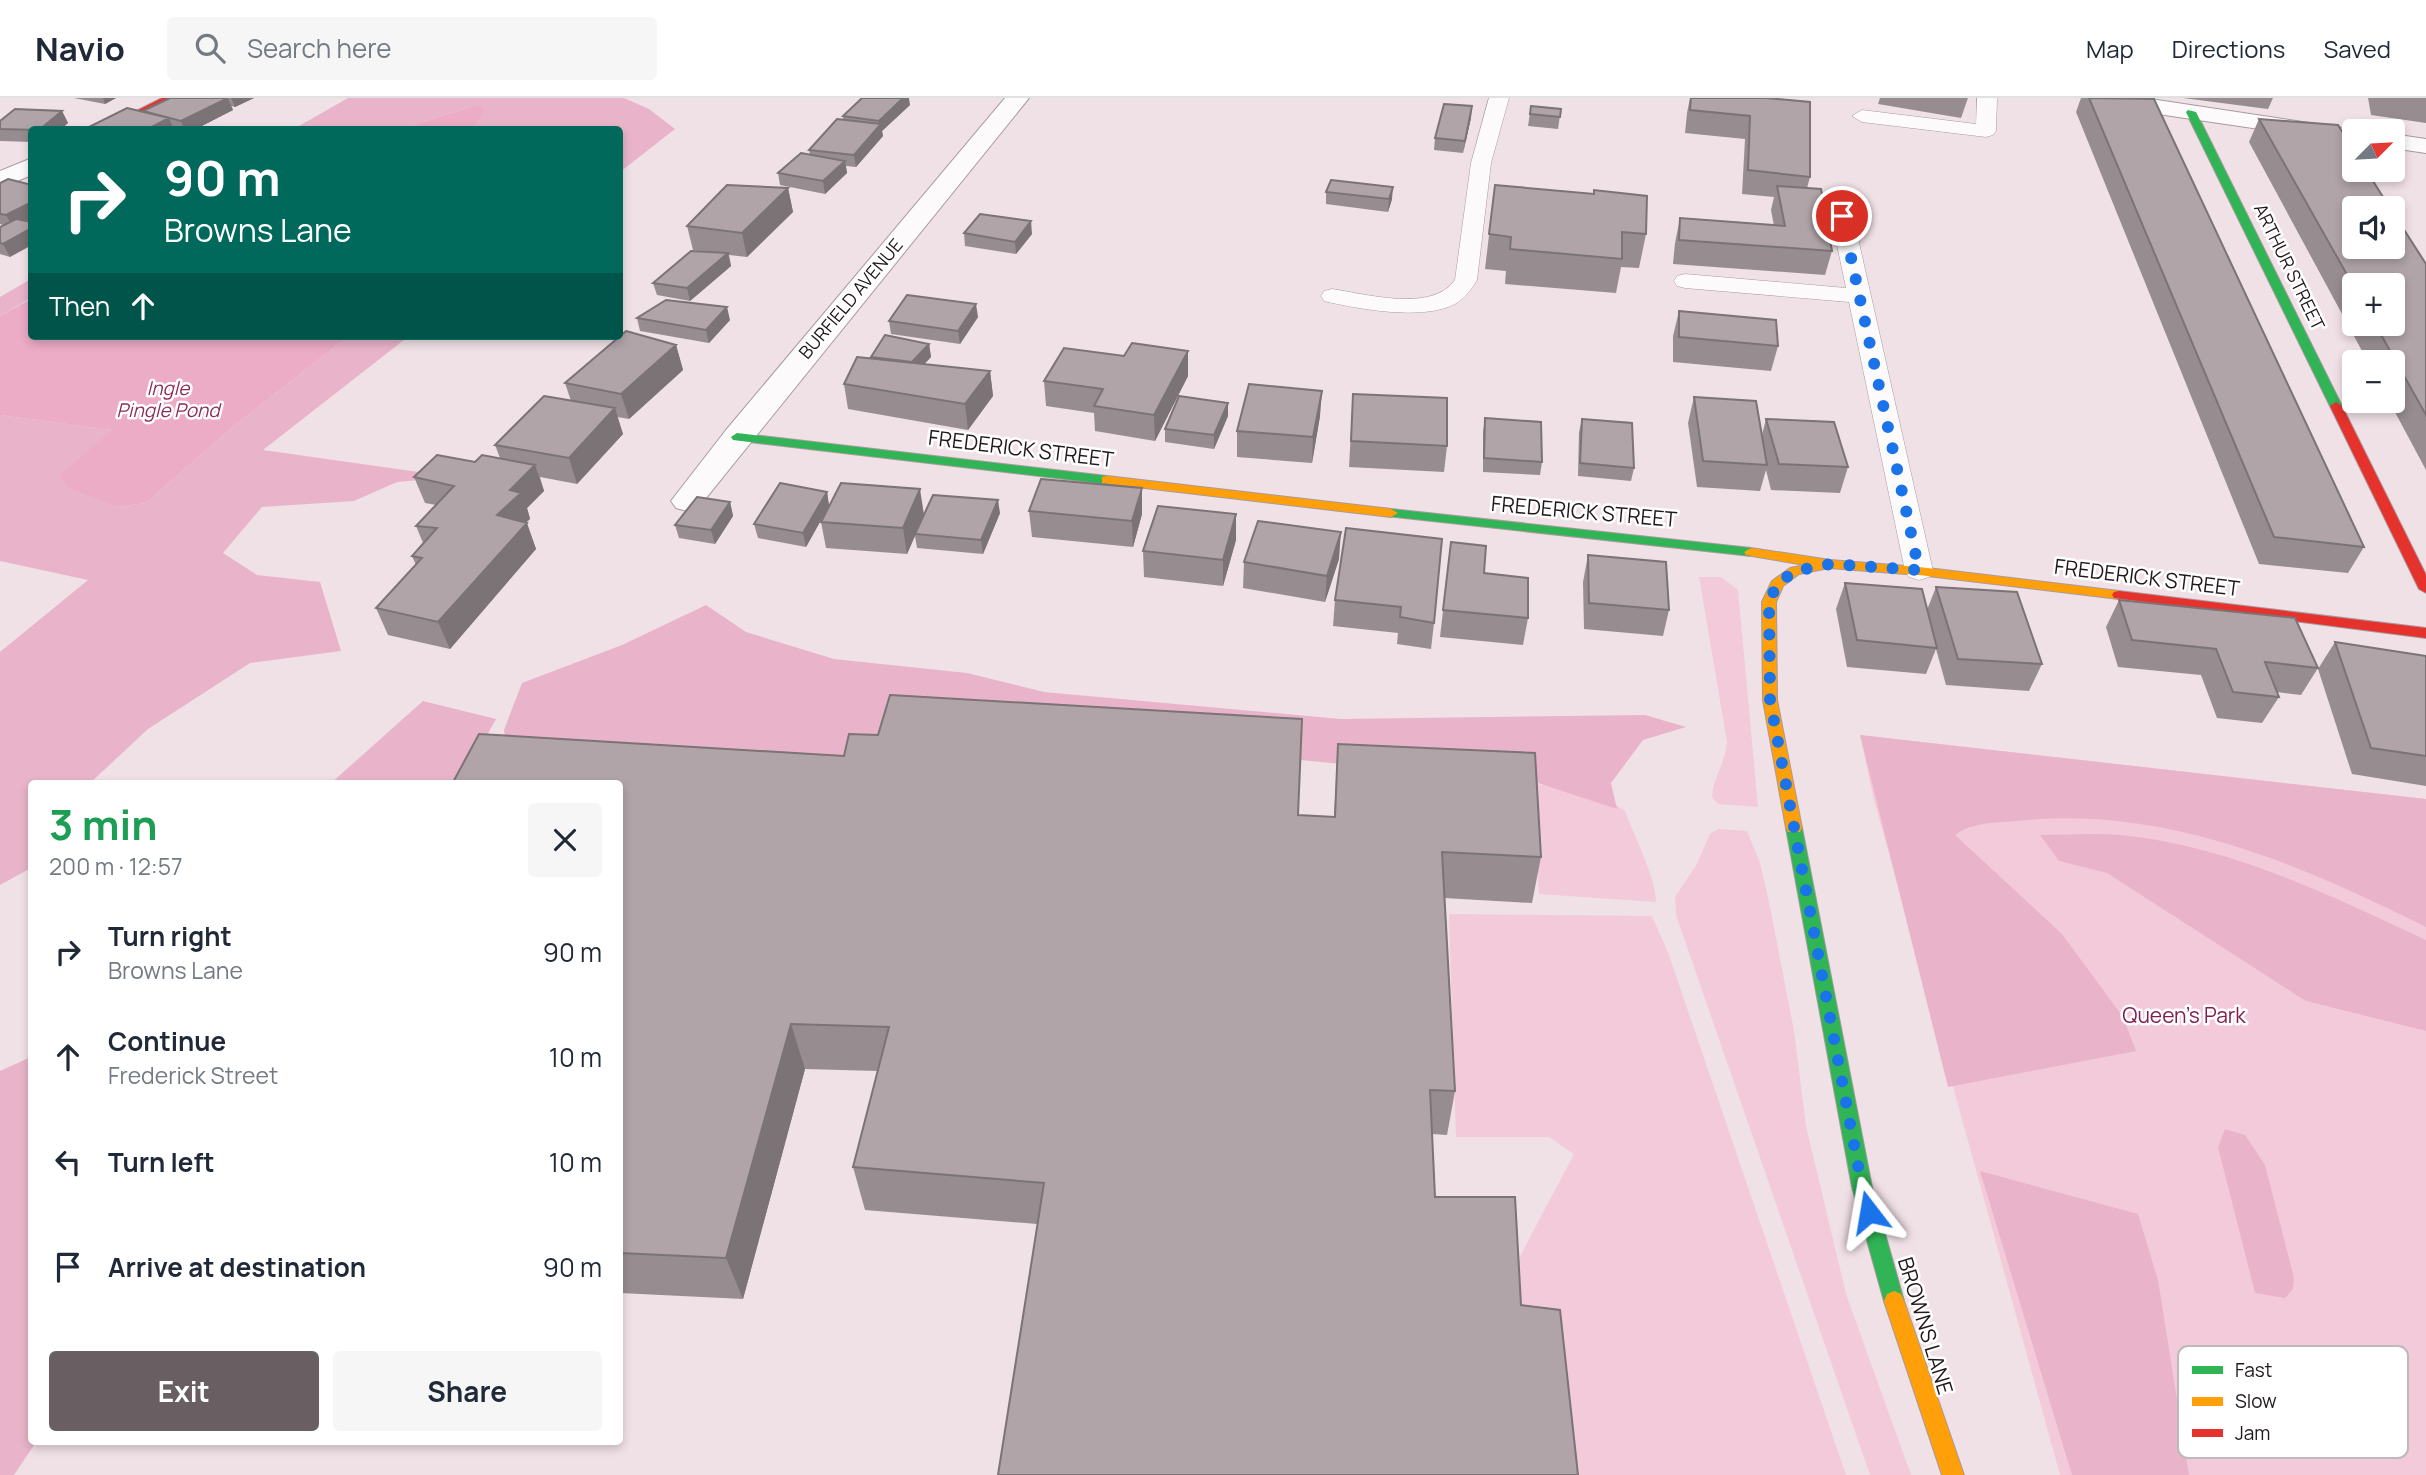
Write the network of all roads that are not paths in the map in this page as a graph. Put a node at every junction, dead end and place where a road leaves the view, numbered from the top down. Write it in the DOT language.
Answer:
graph roads {
  1 [pos="169,98"];
  2 [pos="1017,98"];
  3 [pos="1499,98"];
  4 [pos="1987,98"];
  5 [pos="2097,98"];
  6 [pos="2323,110"];
  7 [pos="2191,112"];
  8 [pos="1862,116"];
  9 [pos="112,126"];
  10 [pos="2342,132"];
  11 [pos="2342,134"];
  12 [pos="2405,143"];
  13 [pos="2426,146"];
  14 [pos="28,167"];
  15 [pos="0,180"];
  16 [pos="1842,216"];
  17 [pos="1685,281"];
  18 [pos="1332,296"];
  19 [pos="1859,296"];
  20 [pos="737,437"];
  21 [pos="687,501"];
  22 [pos="1830,564"];
  23 [pos="1919,570"];
  24 [pos="2426,589"];
  25 [pos="2426,633"];
  26 [pos="1953,1475"];
  1 -- 9 [label="street"];
  2 -- 20 [label="street, BURFIELD AVENUE"];
  3 -- 18 [label="lane"];
  4 -- 8 [label="lane"];
  5 -- 7 [label="street"];
  6 -- 10 [label="street"];
  7 -- 11 [label="street"];
  7 -- 24 [label="street, ARTHUR STREET"];
  12 -- 13 [label="street"];
  14 -- 15 [label="street"];
  16 -- 19 [label="lane"];
  17 -- 19 [label="lane"];
  19 -- 23 [label="lane"];
  20 -- 21 [label="street, BURFIELD AVENUE"];
  20 -- 22 [label="street, FREDERICK STREET"];
  22 -- 23 [label="street, FREDERICK STREET"];
  22 -- 26 [label="street, BROWNS LANE"];
  23 -- 25 [label="street, FREDERICK STREET"];
}
